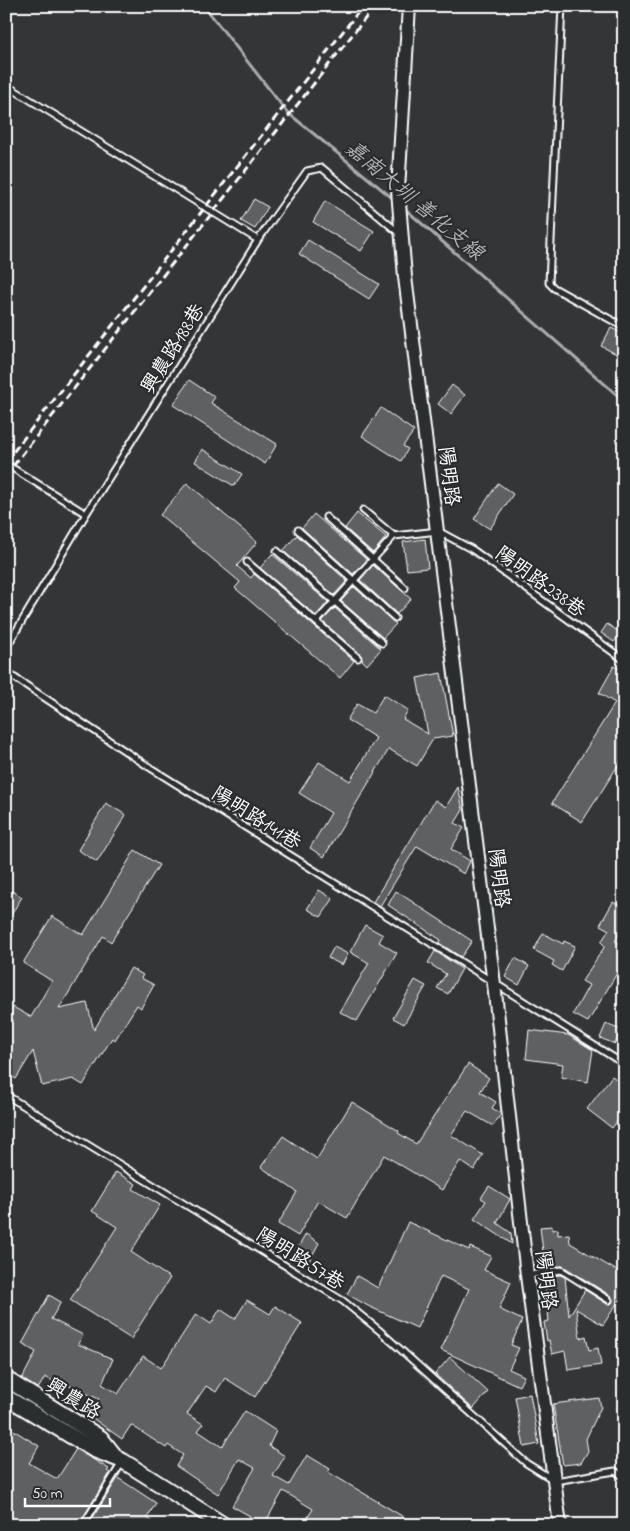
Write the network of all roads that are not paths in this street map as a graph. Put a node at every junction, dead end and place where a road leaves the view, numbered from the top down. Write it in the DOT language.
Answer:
graph roads {
  1 [pos="409,6"];
  2 [pos="562,6"];
  3 [pos="6,86"];
  4 [pos="401,235"];
  5 [pos="258,240"];
  6 [pos="624,327"];
  7 [pos="6,464"];
  8 [pos="363,510"];
  9 [pos="86,514"];
  10 [pos="326,517"];
  11 [pos="298,530"];
  12 [pos="438,530"];
  13 [pos="394,536"];
  14 [pos="277,551"];
  15 [pos="373,559"];
  16 [pos="247,562"];
  17 [pos="353,581"];
  18 [pos="405,588"];
  19 [pos="334,602"];
  20 [pos="395,618"];
  21 [pos="316,622"];
  22 [pos="382,642"];
  23 [pos="6,648"];
  24 [pos="358,658"];
  25 [pos="624,660"];
  26 [pos="6,672"];
  27 [pos="494,984"];
  28 [pos="624,1064"];
  29 [pos="6,1095"];
  30 [pos="527,1275"];
  31 [pos="609,1300"];
  32 [pos="6,1379"];
  33 [pos="6,1397"];
  34 [pos="120,1459"];
  35 [pos="624,1477"];
  36 [pos="555,1481"];
  37 [pos="83,1525"];
  38 [pos="224,1525"];
  39 [pos="560,1525"];
  1 -- 4 [label="street, 陽明路"];
  2 -- 6 [label="lane"];
  3 -- 5 [label="lane"];
  4 -- 5 [label="lane, 興農路188巷"];
  4 -- 12 [label="street, 陽明路"];
  5 -- 9 [label="lane, 興農路188巷"];
  7 -- 9 [label="lane"];
  8 -- 13 [label="lane"];
  9 -- 23 [label="lane, 興農路188巷"];
  10 -- 15 [label="lane"];
  11 -- 17 [label="lane"];
  12 -- 13 [label="lane"];
  12 -- 25 [label="lane, 陽明路238巷"];
  12 -- 27 [label="street, 陽明路"];
  13 -- 15 [label="lane"];
  14 -- 19 [label="lane"];
  15 -- 17 [label="lane"];
  15 -- 18 [label="lane"];
  16 -- 21 [label="lane"];
  17 -- 19 [label="lane"];
  17 -- 20 [label="lane"];
  19 -- 21 [label="lane"];
  19 -- 22 [label="lane"];
  21 -- 24 [label="lane"];
  26 -- 27 [label="lane, 陽明路141巷"];
  27 -- 28 [label="lane, 陽明路141巷"];
  27 -- 30 [label="street, 陽明路"];
  29 -- 36 [label="lane, 陽明路57巷"];
  30 -- 31 [label="lane"];
  30 -- 36 [label="street, 陽明路"];
  32 -- 34 [label="main road, 興農路"];
  33 -- 34 [label="main road, 興農路"];
  34 -- 37 [label="lane"];
  34 -- 38 [label="main road, 興農路"];
  35 -- 36 [label="lane"];
  36 -- 39 [label="street, 陽明路"];
}
